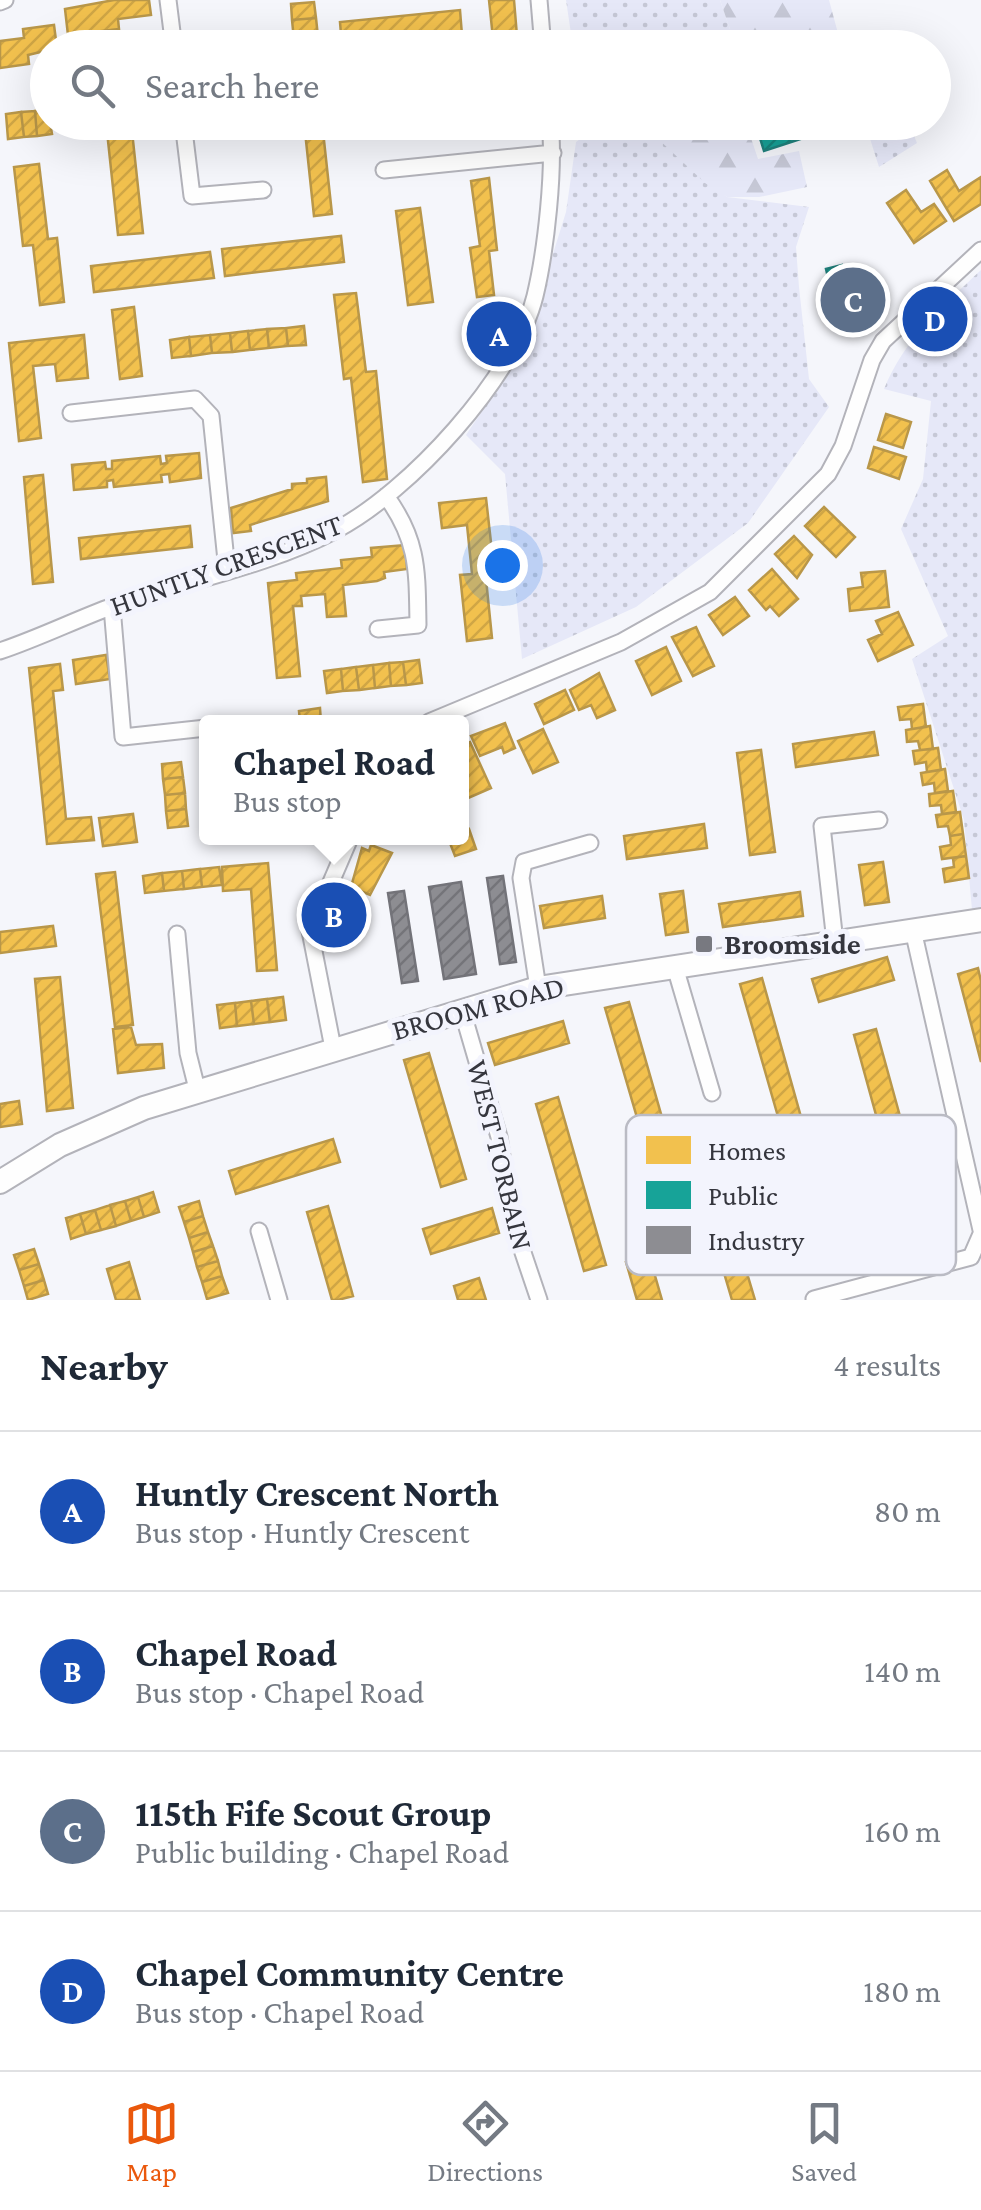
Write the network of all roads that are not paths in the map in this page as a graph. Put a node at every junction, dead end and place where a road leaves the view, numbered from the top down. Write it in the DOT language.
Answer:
graph roads {
  1 [pos="168,0"];
  2 [pos="539,0"];
  3 [pos="172,30"];
  4 [pos="542,30"];
  5 [pos="185,140"];
  6 [pos="552,140"];
  7 [pos="553,153"];
  8 [pos="384,170"];
  9 [pos="263,190"];
  10 [pos="981,250"];
  11 [pos="71,413"];
  12 [pos="386,496"];
  13 [pos="227,570"];
  14 [pos="112,607"];
  15 [pos="378,629"];
  16 [pos="0,651"];
  17 [pos="446,715"];
  18 [pos="199,729"];
  19 [pos="879,820"];
  20 [pos="590,844"];
  21 [pos="347,845"];
  22 [pos="981,920"];
  23 [pos="914,930"];
  24 [pos="178,934"];
  25 [pos="835,942"];
  26 [pos="675,967"];
  27 [pos="538,988"];
  28 [pos="462,1010"];
  29 [pos="333,1048"];
  30 [pos="197,1090"];
  31 [pos="712,1092"];
  32 [pos="955,1115"];
  33 [pos="956,1119"];
  34 [pos="0,1182"];
  35 [pos="259,1231"];
  36 [pos="981,1232"];
  37 [pos="956,1261"];
  38 [pos="905,1275"];
  39 [pos="279,1300"];
  40 [pos="539,1300"];
  41 [pos="814,1300"];
  1 -- 3 [label="street"];
  2 -- 4 [label="street"];
  5 -- 9 [label="street"];
  6 -- 7 [label="street, HUNTLY CRESCENT"];
  7 -- 8 [label="street"];
  7 -- 12 [label="street, HUNTLY CRESCENT"];
  10 -- 17 [label="street"];
  11 -- 13 [label="street"];
  12 -- 13 [label="street, HUNTLY CRESCENT"];
  12 -- 15 [label="street"];
  13 -- 14 [label="street, HUNTLY CRESCENT"];
  14 -- 16 [label="street, HUNTLY CRESCENT"];
  14 -- 18 [label="street"];
  19 -- 25 [label="street"];
  20 -- 27 [label="street"];
  21 -- 29 [label="street"];
  22 -- 23 [label="street, BROOM ROAD"];
  23 -- 25 [label="street, BROOM ROAD"];
  23 -- 32 [label="street"];
  24 -- 30 [label="street"];
  25 -- 26 [label="street, BROOM ROAD"];
  26 -- 27 [label="street, BROOM ROAD"];
  26 -- 31 [label="street"];
  27 -- 28 [label="street, BROOM ROAD"];
  28 -- 29 [label="street, BROOM ROAD"];
  28 -- 40 [label="street, WEST TORBAIN"];
  29 -- 30 [label="street, BROOM ROAD"];
  30 -- 34 [label="street, BROOM ROAD"];
  33 -- 36 [label="street"];
  35 -- 39 [label="street"];
  36 -- 37 [label="street"];
  38 -- 41 [label="street"];
}
